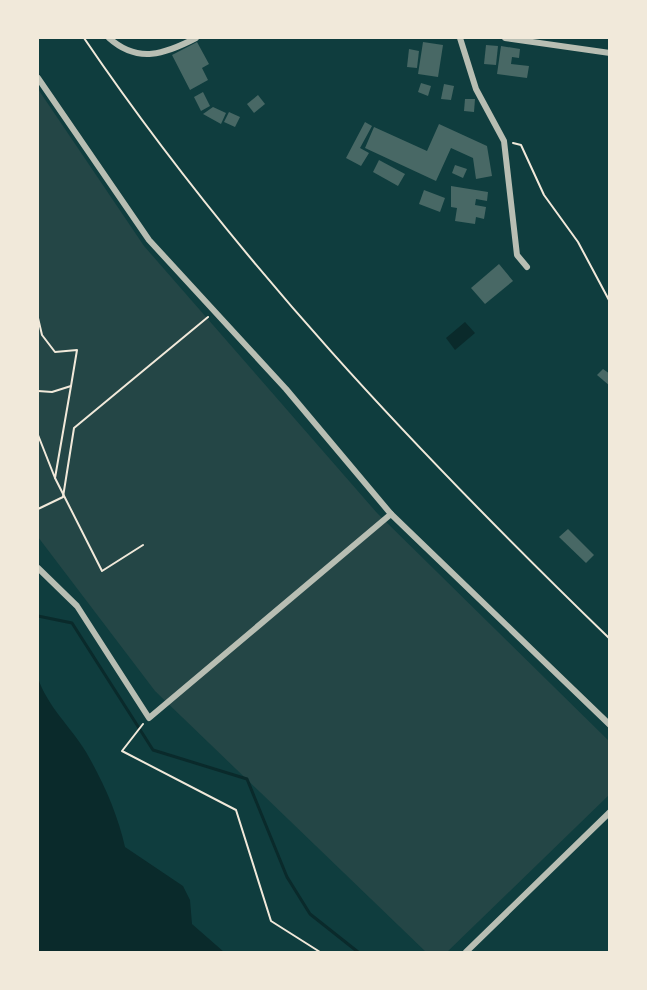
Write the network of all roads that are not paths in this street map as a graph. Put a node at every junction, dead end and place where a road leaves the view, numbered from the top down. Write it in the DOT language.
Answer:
graph roads {
  1 [pos="109,38"];
  2 [pos="196,38"];
  3 [pos="460,38"];
  4 [pos="505,38"];
  5 [pos="609,53"];
  6 [pos="38,78"];
  7 [pos="527,267"];
  8 [pos="391,514"];
  9 [pos="38,568"];
  10 [pos="609,725"];
  11 [pos="609,812"];
  12 [pos="466,952"];
  1 -- 2 [label="street"];
  3 -- 7 [label="street"];
  4 -- 5 [label="street"];
  6 -- 8 [label="street"];
  8 -- 9 [label="street"];
  8 -- 10 [label="street"];
  11 -- 12 [label="street"];
}
